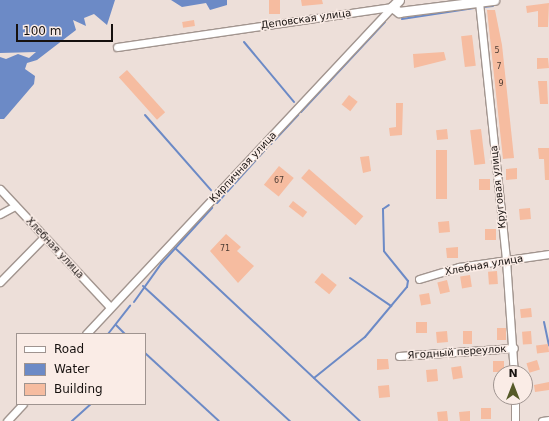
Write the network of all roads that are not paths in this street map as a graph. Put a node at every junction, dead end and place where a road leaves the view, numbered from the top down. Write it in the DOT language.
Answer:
graph roads {
  1 [pos="399,0"];
  2 [pos="494,0"];
  3 [pos="479,2"];
  4 [pos="392,7"];
  5 [pos="117,47"];
  6 [pos="0,189"];
  7 [pos="15,206"];
  8 [pos="0,214"];
  9 [pos="44,237"];
  10 [pos="549,254"];
  11 [pos="506,260"];
  12 [pos="420,279"];
  13 [pos="0,282"];
  14 [pos="110,307"];
  15 [pos="87,333"];
  16 [pos="514,348"];
  17 [pos="399,356"];
  18 [pos="514,365"];
  19 [pos="22,405"];
  20 [pos="514,405"];
  21 [pos="549,420"];
  22 [pos="7,421"];
  23 [pos="515,421"];
  24 [pos="542,421"];
  1 -- 4 [label="street, Кирпичная улица"];
  2 -- 3 [label="street, Деповская улица"];
  3 -- 4 [label="street, Деповская улица"];
  3 -- 11 [label="street, Круговая улица"];
  4 -- 5 [label="street, Деповская улица"];
  4 -- 14 [label="street, Кирпичная улица"];
  6 -- 7 [label="street, Хлебная улица"];
  7 -- 8 [label="street"];
  7 -- 9 [label="street, Хлебная улица"];
  9 -- 13 [label="street"];
  9 -- 14 [label="street, Хлебная улица"];
  10 -- 11 [label="street, Хлебная улица"];
  11 -- 12 [label="street, Хлебная улица"];
  11 -- 16 [label="street, Круговая улица"];
  14 -- 15 [label="street, Кирпичная улица"];
  16 -- 17 [label="street, Ягодный переулок"];
  16 -- 18 [label="street, Круговая улица"];
  19 -- 22 [label="street"];
  20 -- 23 [label="street"];
  21 -- 24 [label="street"];
}
